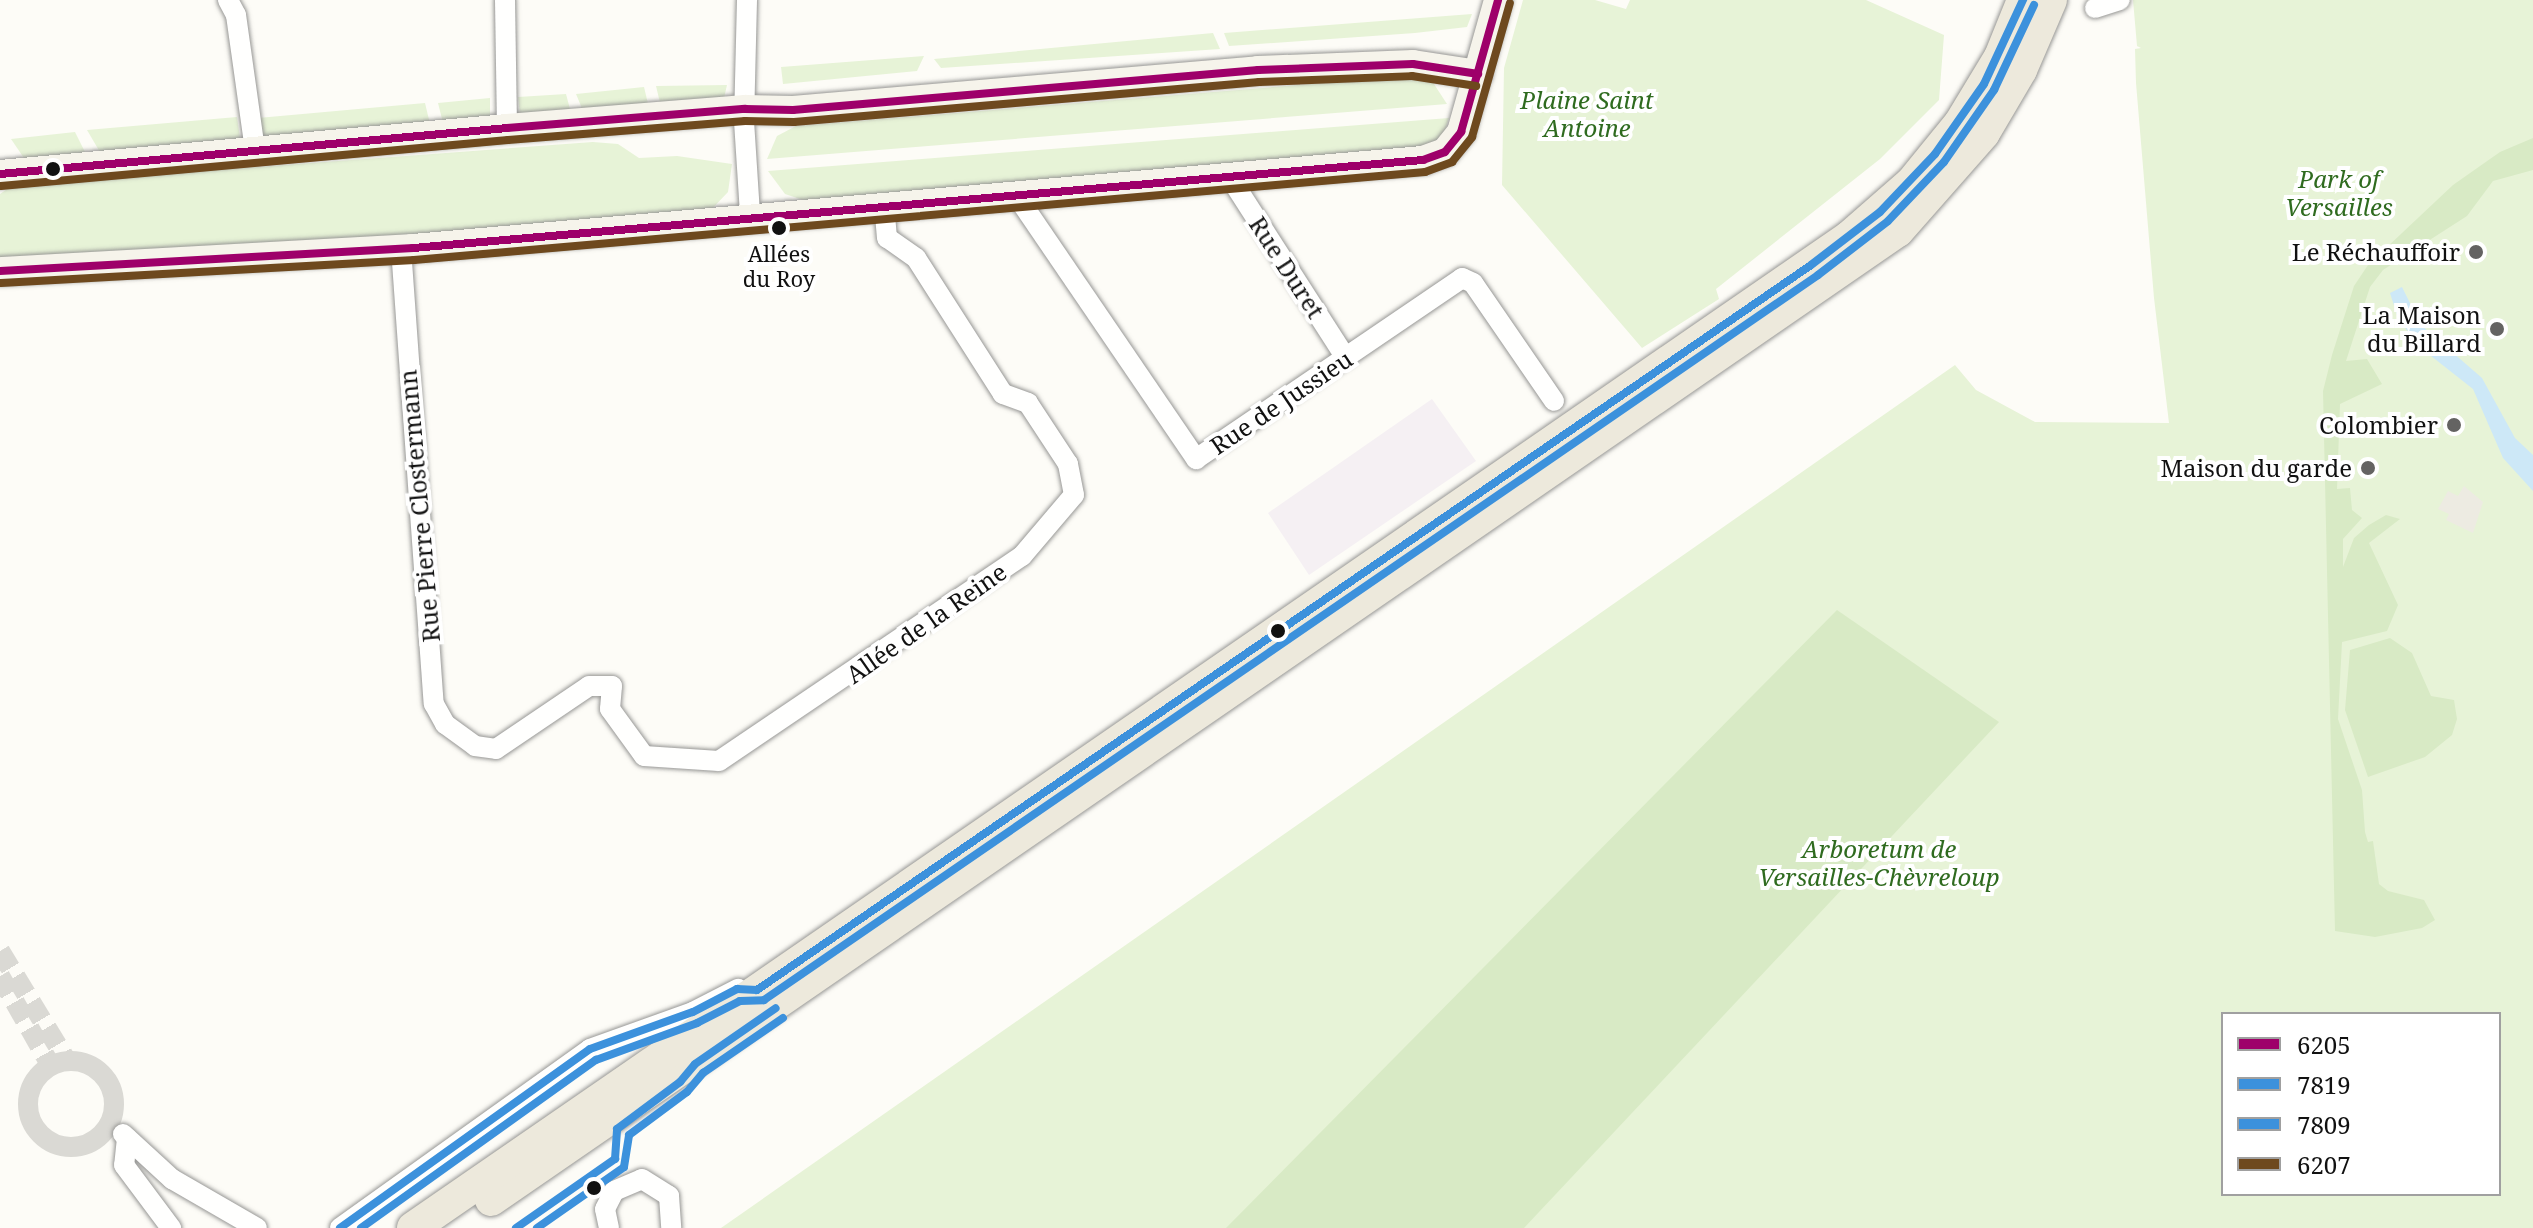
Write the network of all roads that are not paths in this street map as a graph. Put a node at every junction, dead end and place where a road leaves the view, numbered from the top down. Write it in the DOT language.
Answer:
graph roads {
  1 [pos="228,0"];
  2 [pos="505,0"];
  3 [pos="747,0"];
  4 [pos="1498,0"];
  5 [pos="2023,0"];
  6 [pos="2051,0"];
  7 [pos="2120,0"];
  8 [pos="2095,8"];
  9 [pos="1478,74"];
  10 [pos="745,109"];
  11 [pos="507,128"];
  12 [pos="255,151"];
  13 [pos="0,174"];
  14 [pos="1229,176"];
  15 [pos="1016,195"];
  16 [pos="884,206"];
  17 [pos="750,215"];
  18 [pos="401,248"];
  19 [pos="0,271"];
  20 [pos="1346,358"];
  21 [pos="1554,401"];
  22 [pos="475,746"];
  23 [pos="757,990"];
  24 [pos="171,1228"];
  25 [pos="257,1228"];
  26 [pos="340,1228"];
  27 [pos="413,1228"];
  28 [pos="450,1228"];
  29 [pos="609,1228"];
  30 [pos="671,1228"];
  1 -- 12 [label="street"];
  2 -- 11 [label="street"];
  3 -- 10 [label="street"];
  4 -- 9 [label="main road"];
  5 -- 23 [label="main road"];
  6 -- 28 [label="main road"];
  7 -- 8 [label="street"];
  9 -- 10 [label="main road"];
  9 -- 14 [label="main road"];
  10 -- 11 [label="main road"];
  10 -- 17 [label="street"];
  11 -- 12 [label="main road"];
  12 -- 13 [label="main road"];
  14 -- 15 [label="main road"];
  14 -- 20 [label="street, Rue Duret"];
  15 -- 16 [label="main road"];
  15 -- 20 [label="street, Rue de Jussieu"];
  16 -- 17 [label="main road"];
  16 -- 22 [label="street, Allée de la Reine"];
  17 -- 18 [label="main road"];
  18 -- 19 [label="main road"];
  18 -- 22 [label="street, Rue Pierre Clostermann"];
  20 -- 21 [label="street, Rue de Jussieu"];
  23 -- 26 [label="street"];
  23 -- 27 [label="main road"];
  24 -- 25 [label="street"];
  29 -- 30 [label="street"];
}
